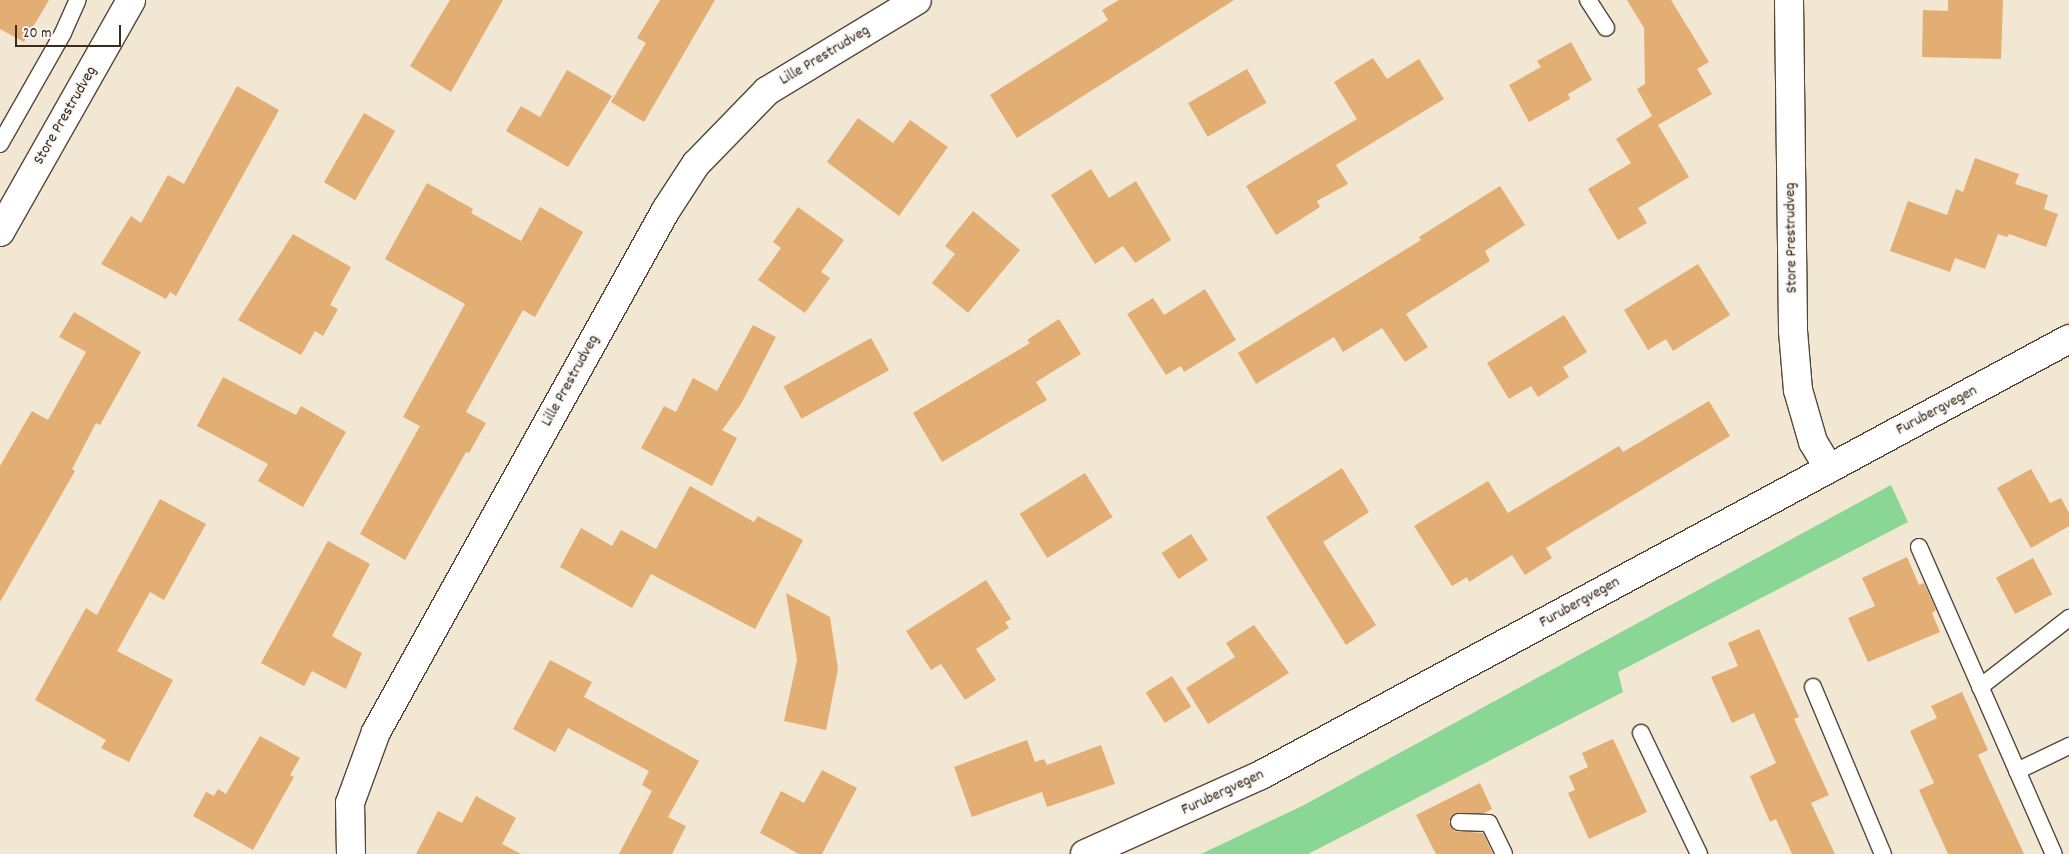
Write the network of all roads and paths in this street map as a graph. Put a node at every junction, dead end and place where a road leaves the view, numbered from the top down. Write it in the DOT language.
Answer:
graph roads {
  1 [pos="78,0"];
  2 [pos="132,0"];
  3 [pos="917,0"];
  4 [pos="1588,0"];
  5 [pos="1789,0"];
  6 [pos="1606,28"];
  7 [pos="0,144"];
  8 [pos="8,198"];
  9 [pos="0,232"];
  10 [pos="2069,339"];
  11 [pos="1829,469"];
  12 [pos="1919,547"];
  13 [pos="2069,618"];
  14 [pos="1813,687"];
  15 [pos="1980,687"];
  16 [pos="1641,733"];
  17 [pos="2069,746"];
  18 [pos="2017,771"];
  19 [pos="1459,822"];
  20 [pos="351,854"];
  21 [pos="1086,854"];
  22 [pos="1504,854"];
  23 [pos="1699,854"];
  24 [pos="1883,854"];
  25 [pos="2054,854"];
  1 -- 7 [label="lane"];
  2 -- 8 [label="street, Store Prestrudveg"];
  3 -- 20 [label="street, Lille Prestrudveg"];
  4 -- 6 [label="lane"];
  5 -- 11 [label="street, Store Prestrudveg"];
  8 -- 9 [label="street, Store Prestrudveg"];
  10 -- 11 [label="street, Furubergvegen"];
  11 -- 21 [label="street, Furubergvegen"];
  12 -- 15 [label="lane"];
  13 -- 15 [label="lane"];
  14 -- 24 [label="lane"];
  15 -- 18 [label="lane"];
  16 -- 23 [label="lane"];
  17 -- 18 [label="lane"];
  18 -- 25 [label="lane"];
  19 -- 22 [label="lane"];
}
